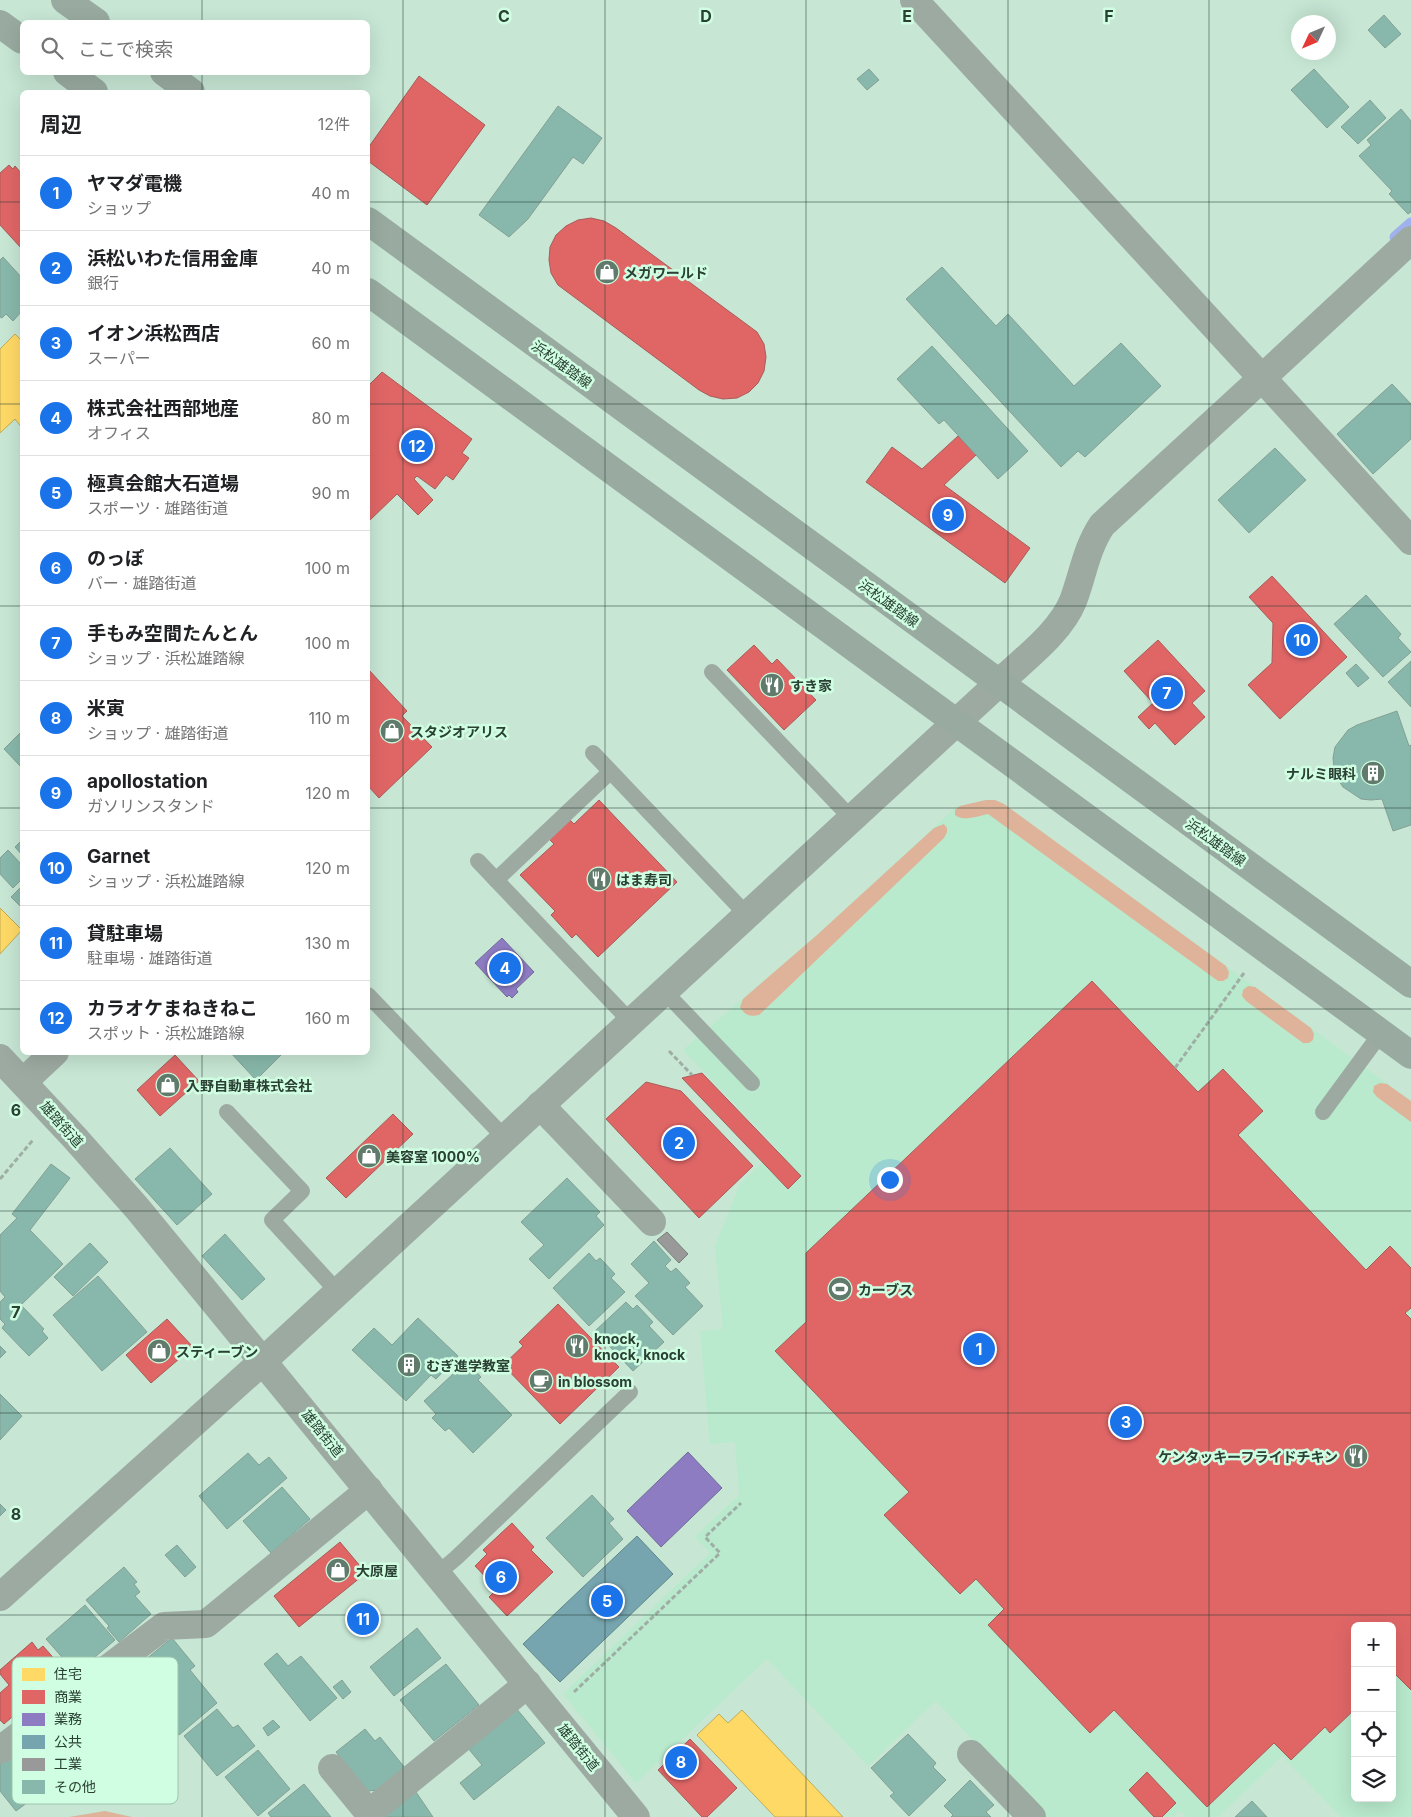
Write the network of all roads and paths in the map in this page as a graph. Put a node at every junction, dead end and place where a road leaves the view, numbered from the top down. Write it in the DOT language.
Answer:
graph roads {
  1 [pos="65,0"];
  2 [pos="914,0"];
  3 [pos="93,20"];
  4 [pos="0,24"];
  5 [pos="20,39"];
  6 [pos="71,75"];
  7 [pos="168,75"];
  8 [pos="91,90"];
  9 [pos="188,90"];
  10 [pos="370,222"];
  11 [pos="1411,240"];
  12 [pos="370,293"];
  13 [pos="1262,378"];
  14 [pos="1411,540"];
  15 [pos="712,672"];
  16 [pos="998,683"];
  17 [pos="955,723"];
  18 [pos="593,753"];
  19 [pos="610,772"];
  20 [pos="852,818"];
  21 [pos="478,861"];
  22 [pos="496,880"];
  23 [pos="747,915"];
  24 [pos="1245,971"];
  25 [pos="1411,984"];
  26 [pos="664,991"];
  27 [pos="370,997"];
  28 [pos="631,1022"];
  29 [pos="1381,1032"];
  30 [pos="669,1051"];
  31 [pos="52,1055"];
  32 [pos="1411,1055"];
  33 [pos="0,1058"];
  34 [pos="1175,1068"];
  35 [pos="692,1075"];
  36 [pos="23,1082"];
  37 [pos="752,1083"];
  38 [pos="540,1105"];
  39 [pos="227,1112"];
  40 [pos="1324,1112"];
  41 [pos="39,1133"];
  42 [pos="504,1138"];
  43 [pos="0,1179"];
  44 [pos="652,1222"];
  45 [pos="338,1292"];
  46 [pos="263,1361"];
  47 [pos="630,1392"];
  48 [pos="369,1490"];
  49 [pos="740,1503"];
  50 [pos="437,1574"];
  51 [pos="0,1597"];
  52 [pos="123,1657"];
  53 [pos="528,1684"];
  54 [pos="550,1712"];
  55 [pos="12,1741"];
  56 [pos="0,1750"];
  57 [pos="971,1754"];
  58 [pos="332,1768"];
  59 [pos="636,1817"];
  60 [pos="1032,1817"];
  1 -- 3 [label="main road"];
  2 -- 13 [label="street"];
  4 -- 5 [label="main road"];
  6 -- 8 [label="main road"];
  7 -- 9 [label="main road"];
  10 -- 16 [label="main road, 浜松雄踏線"];
  11 -- 13 [label="street"];
  12 -- 17 [label="main road"];
  13 -- 14 [label="street"];
  13 -- 16 [label="street"];
  15 -- 20 [label="lane"];
  16 -- 17 [label="street"];
  16 -- 25 [label="main road, 浜松雄踏線"];
  17 -- 20 [label="street"];
  17 -- 29 [label="main road"];
  18 -- 19 [label="lane"];
  19 -- 22 [label="lane"];
  19 -- 23 [label="lane"];
  20 -- 23 [label="street"];
  21 -- 22 [label="lane"];
  22 -- 28 [label="lane"];
  23 -- 26 [label="street"];
  24 -- 34 [label="path"];
  26 -- 28 [label="street"];
  26 -- 37 [label="lane"];
  27 -- 42 [label="lane"];
  28 -- 38 [label="street"];
  29 -- 32 [label="main road"];
  29 -- 40 [label="lane"];
  30 -- 35 [label="path"];
  31 -- 36 [label="street"];
  33 -- 36 [label="street, 雄踏街道"];
  36 -- 46 [label="street, 雄踏街道"];
  38 -- 42 [label="street"];
  38 -- 44 [label="street"];
  39 -- 45 [label="lane"];
  41 -- 43 [label="path"];
  42 -- 45 [label="street"];
  45 -- 46 [label="street"];
  46 -- 48 [label="street, 雄踏街道"];
  46 -- 51 [label="street"];
  47 -- 50 [label="lane"];
  48 -- 50 [label="street, 雄踏街道"];
  48 -- 52 [label="street"];
  49 -- 54 [label="path"];
  50 -- 53 [label="street, 雄踏街道"];
  53 -- 54 [label="street, 雄踏街道"];
  53 -- 58 [label="street"];
  54 -- 59 [label="street, 雄踏街道"];
  55 -- 56 [label="street"];
  57 -- 60 [label="street"];
}
